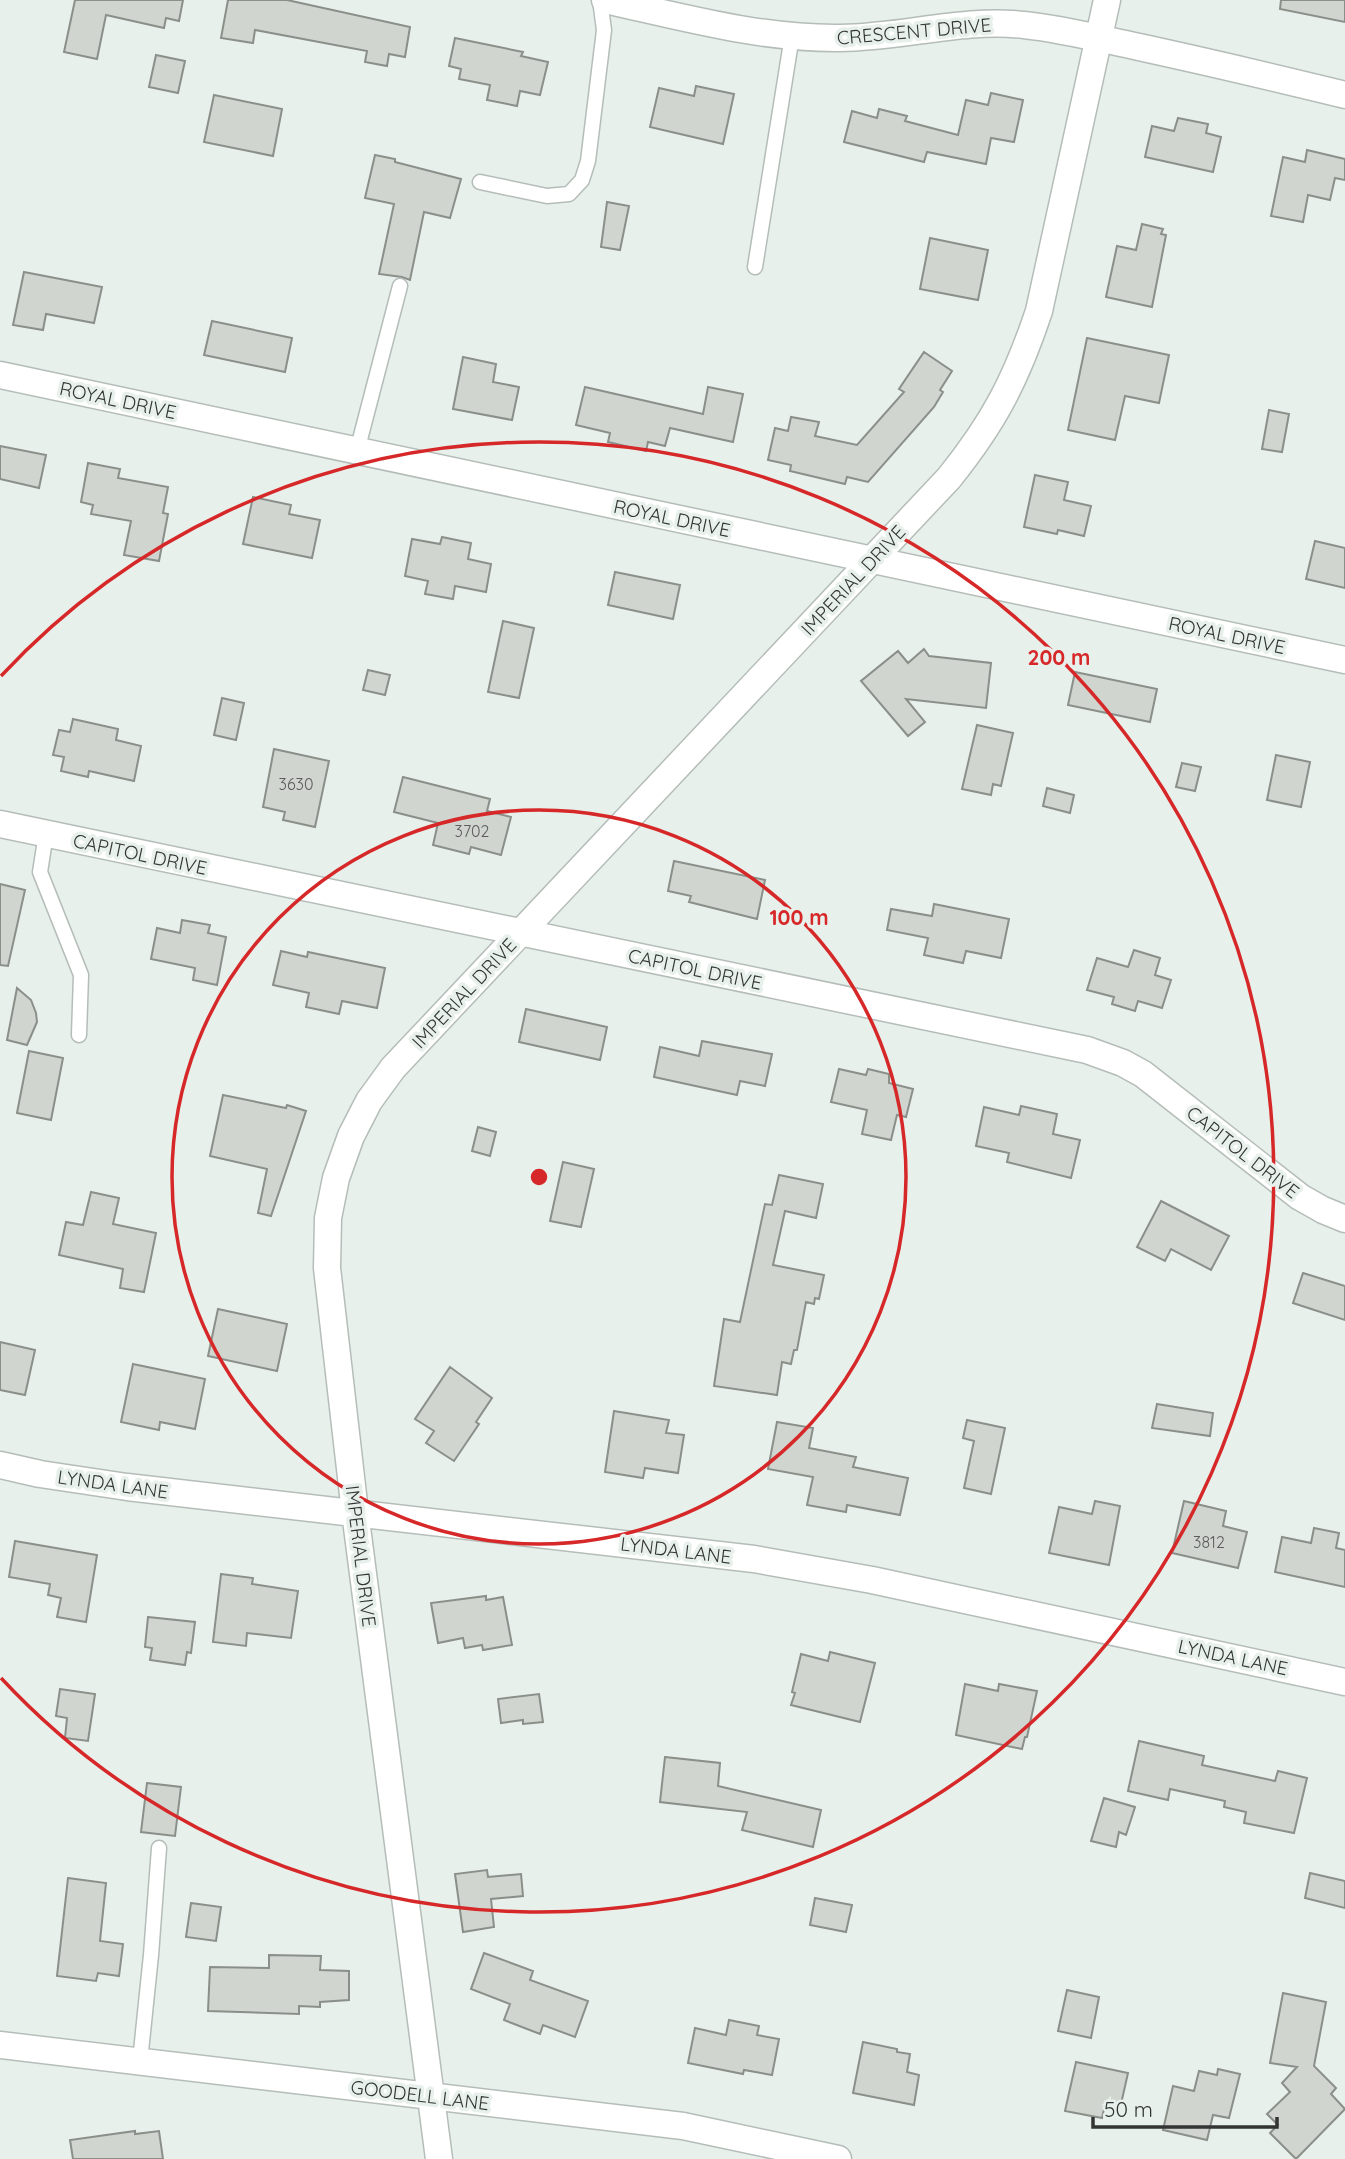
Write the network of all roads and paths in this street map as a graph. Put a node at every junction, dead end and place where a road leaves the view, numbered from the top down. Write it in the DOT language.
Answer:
graph roads {
  1 [pos="603,0"];
  2 [pos="1107,0"];
  3 [pos="792,36"];
  4 [pos="1098,38"];
  5 [pos="1345,95"];
  6 [pos="480,182"];
  7 [pos="755,267"];
  8 [pos="400,286"];
  9 [pos="0,375"];
  10 [pos="357,451"];
  11 [pos="871,560"];
  12 [pos="1345,660"];
  13 [pos="0,824"];
  14 [pos="46,834"];
  15 [pos="519,934"];
  16 [pos="79,1035"];
  17 [pos="1345,1219"];
  18 [pos="0,1465"];
  19 [pos="355,1512"];
  20 [pos="1345,1682"];
  21 [pos="159,1848"];
  22 [pos="0,2045"];
  23 [pos="140,2061"];
  24 [pos="431,2096"];
  25 [pos="439,2159"];
  26 [pos="838,2159"];
  1 -- 3 [label="street, CRESCENT DRIVE"];
  1 -- 6 [label="lane"];
  2 -- 4 [label="street, IMPERIAL DRIVE"];
  3 -- 4 [label="street, CRESCENT DRIVE"];
  3 -- 7 [label="lane"];
  4 -- 5 [label="street, CRESCENT DRIVE"];
  4 -- 11 [label="street, IMPERIAL DRIVE"];
  8 -- 10 [label="lane"];
  9 -- 10 [label="street, ROYAL DRIVE"];
  10 -- 11 [label="street, ROYAL DRIVE"];
  11 -- 12 [label="street, ROYAL DRIVE"];
  11 -- 15 [label="street, IMPERIAL DRIVE"];
  13 -- 14 [label="street, CAPITOL DRIVE"];
  14 -- 15 [label="street, CAPITOL DRIVE"];
  14 -- 16 [label="lane"];
  15 -- 17 [label="street, CAPITOL DRIVE"];
  15 -- 19 [label="street, IMPERIAL DRIVE"];
  18 -- 19 [label="street, LYNDA LANE"];
  19 -- 20 [label="street, LYNDA LANE"];
  19 -- 24 [label="street, IMPERIAL DRIVE"];
  21 -- 23 [label="lane"];
  22 -- 23 [label="street, GOODELL LANE"];
  23 -- 24 [label="street, GOODELL LANE"];
  24 -- 25 [label="street, IMPERIAL DRIVE"];
  24 -- 26 [label="street, GOODELL LANE"];
}
